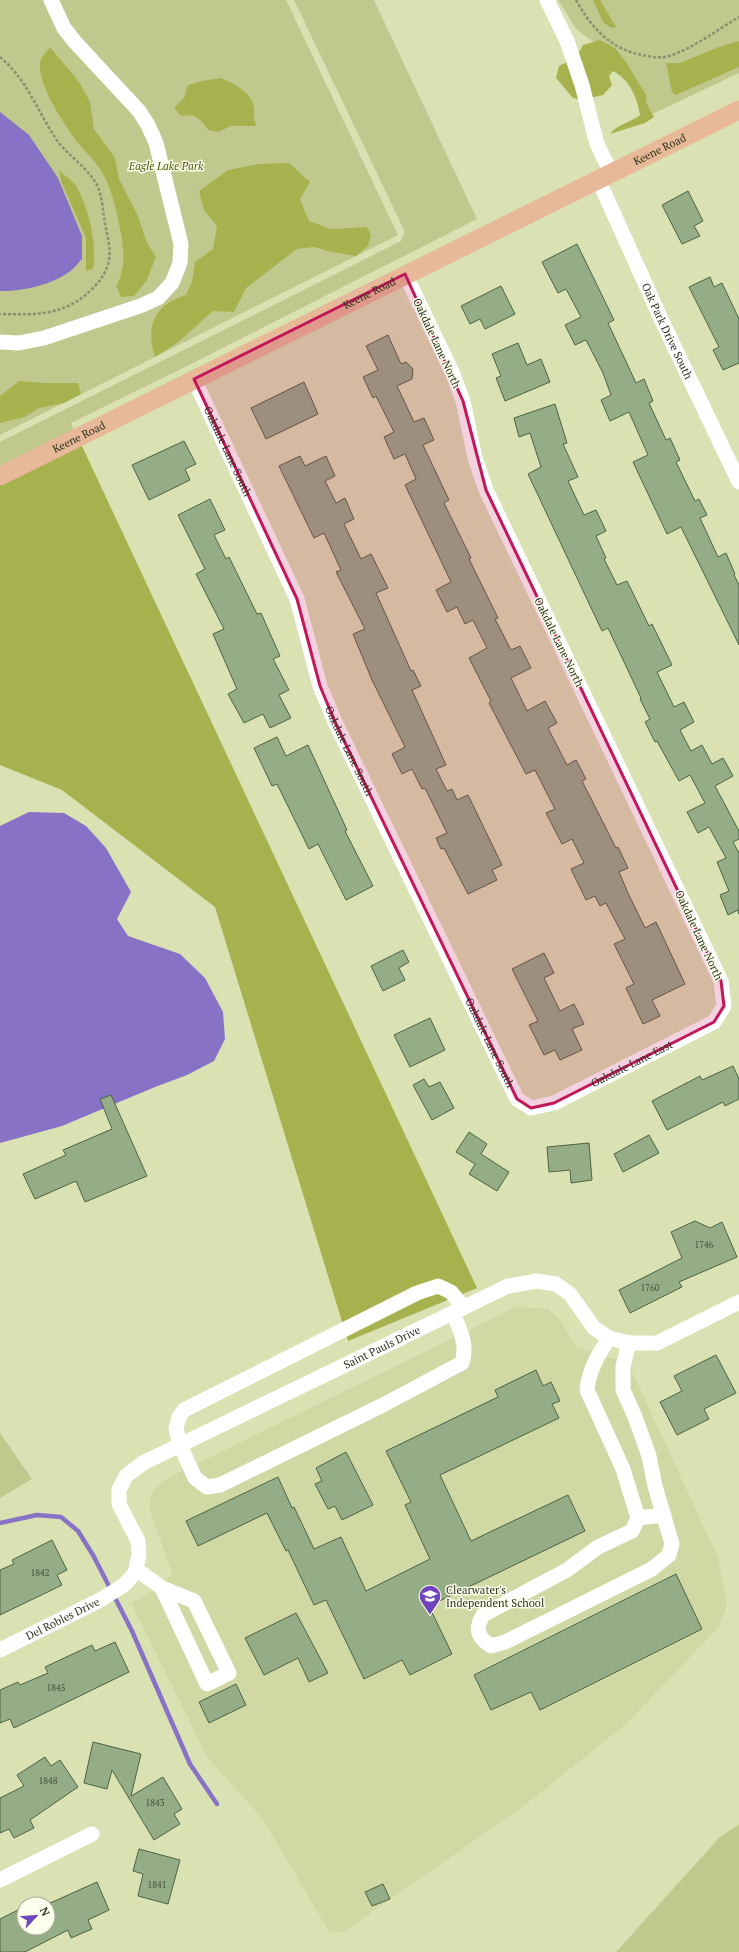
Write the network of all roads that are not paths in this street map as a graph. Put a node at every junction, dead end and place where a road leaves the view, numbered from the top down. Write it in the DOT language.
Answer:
graph roads {
  1 [pos="51,0"];
  2 [pos="547,0"];
  3 [pos="739,110"];
  4 [pos="604,176"];
  5 [pos="405,274"];
  6 [pos="0,342"];
  7 [pos="194,379"];
  8 [pos="0,476"];
  9 [pos="739,482"];
  10 [pos="724,1006"];
  11 [pos="532,1108"];
  12 [pos="739,1302"];
  13 [pos="458,1310"];
  14 [pos="609,1338"];
  15 [pos="629,1343"];
  16 [pos="180,1445"];
  17 [pos="664,1515"];
  18 [pos="638,1518"];
  19 [pos="136,1569"];
  20 [pos="124,1585"];
  21 [pos="162,1588"];
  22 [pos="0,1650"];
  23 [pos="92,1834"];
  24 [pos="0,1880"];
  1 -- 6 [label="street"];
  2 -- 4 [label="street, Oak Park Drive South"];
  3 -- 4 [label="main road, Keene Road"];
  4 -- 5 [label="main road, Keene Road"];
  4 -- 9 [label="street, Oak Park Drive South"];
  5 -- 7 [label="main road, Keene Road"];
  5 -- 10 [label="street, Oakdale Lane North"];
  7 -- 8 [label="main road, Keene Road"];
  7 -- 11 [label="street, Oakdale Lane South"];
  10 -- 11 [label="street, Oakdale Lane East"];
  12 -- 15 [label="street, Saint Pauls Drive"];
  13 -- 14 [label="street, Saint Pauls Drive"];
  13 -- 16 [label="street, Saint Pauls Drive"];
  13 -- 16 [label="street"];
  13 -- 16 [label="street"];
  14 -- 15 [label="street, Saint Pauls Drive"];
  14 -- 18 [label="street"];
  15 -- 17 [label="street"];
  16 -- 19 [label="street, Saint Pauls Drive"];
  17 -- 18 [label="street"];
  17 -- 18 [label="street"];
  19 -- 20 [label="street, Saint Pauls Drive"];
  19 -- 21 [label="street"];
  20 -- 22 [label="street, Del Robles Drive"];
  21 -- 21 [label="street"];
  23 -- 24 [label="street"];
}
